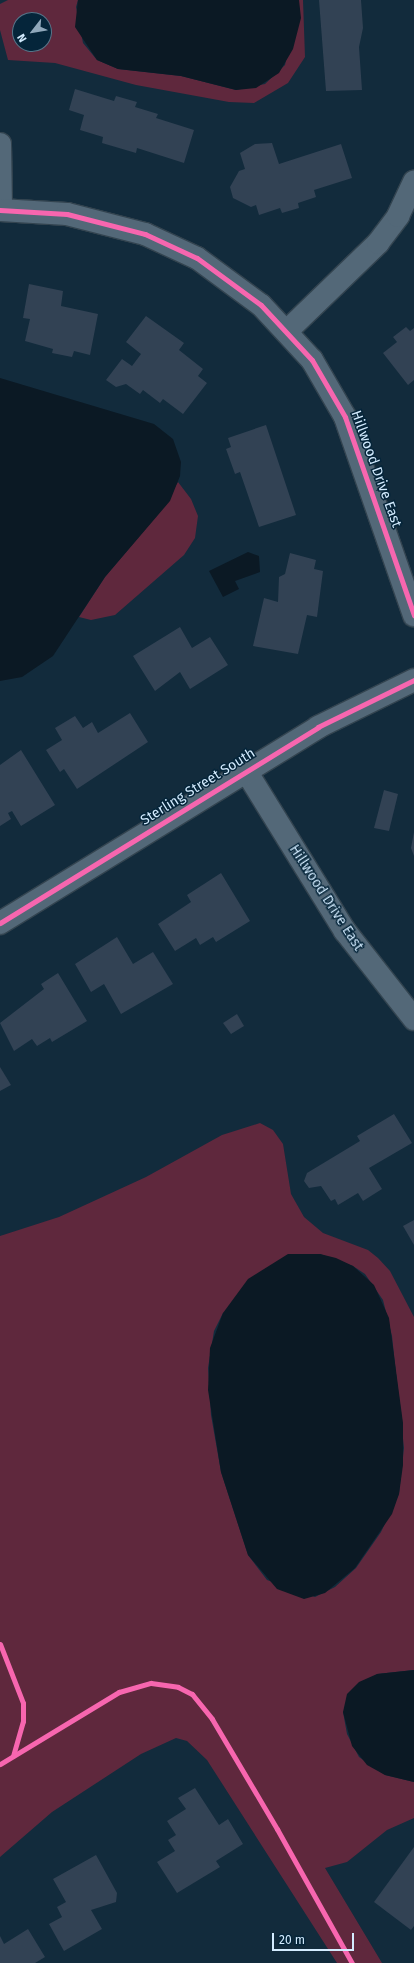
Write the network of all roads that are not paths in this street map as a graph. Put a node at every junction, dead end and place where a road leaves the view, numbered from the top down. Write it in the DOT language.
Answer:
graph roads {
  1 [pos="0,144"];
  2 [pos="414,181"];
  3 [pos="1,210"];
  4 [pos="287,331"];
  5 [pos="414,615"];
  6 [pos="414,680"];
  7 [pos="246,771"];
  8 [pos="0,923"];
  9 [pos="414,1019"];
  1 -- 3 [label="street"];
  2 -- 4 [label="street"];
  3 -- 4 [label="street, Hillwood Drive East"];
  4 -- 5 [label="street, Hillwood Drive East"];
  6 -- 7 [label="street, Sterling Street South"];
  7 -- 8 [label="street, Sterling Street South"];
  7 -- 9 [label="street, Hillwood Drive East"];
}
